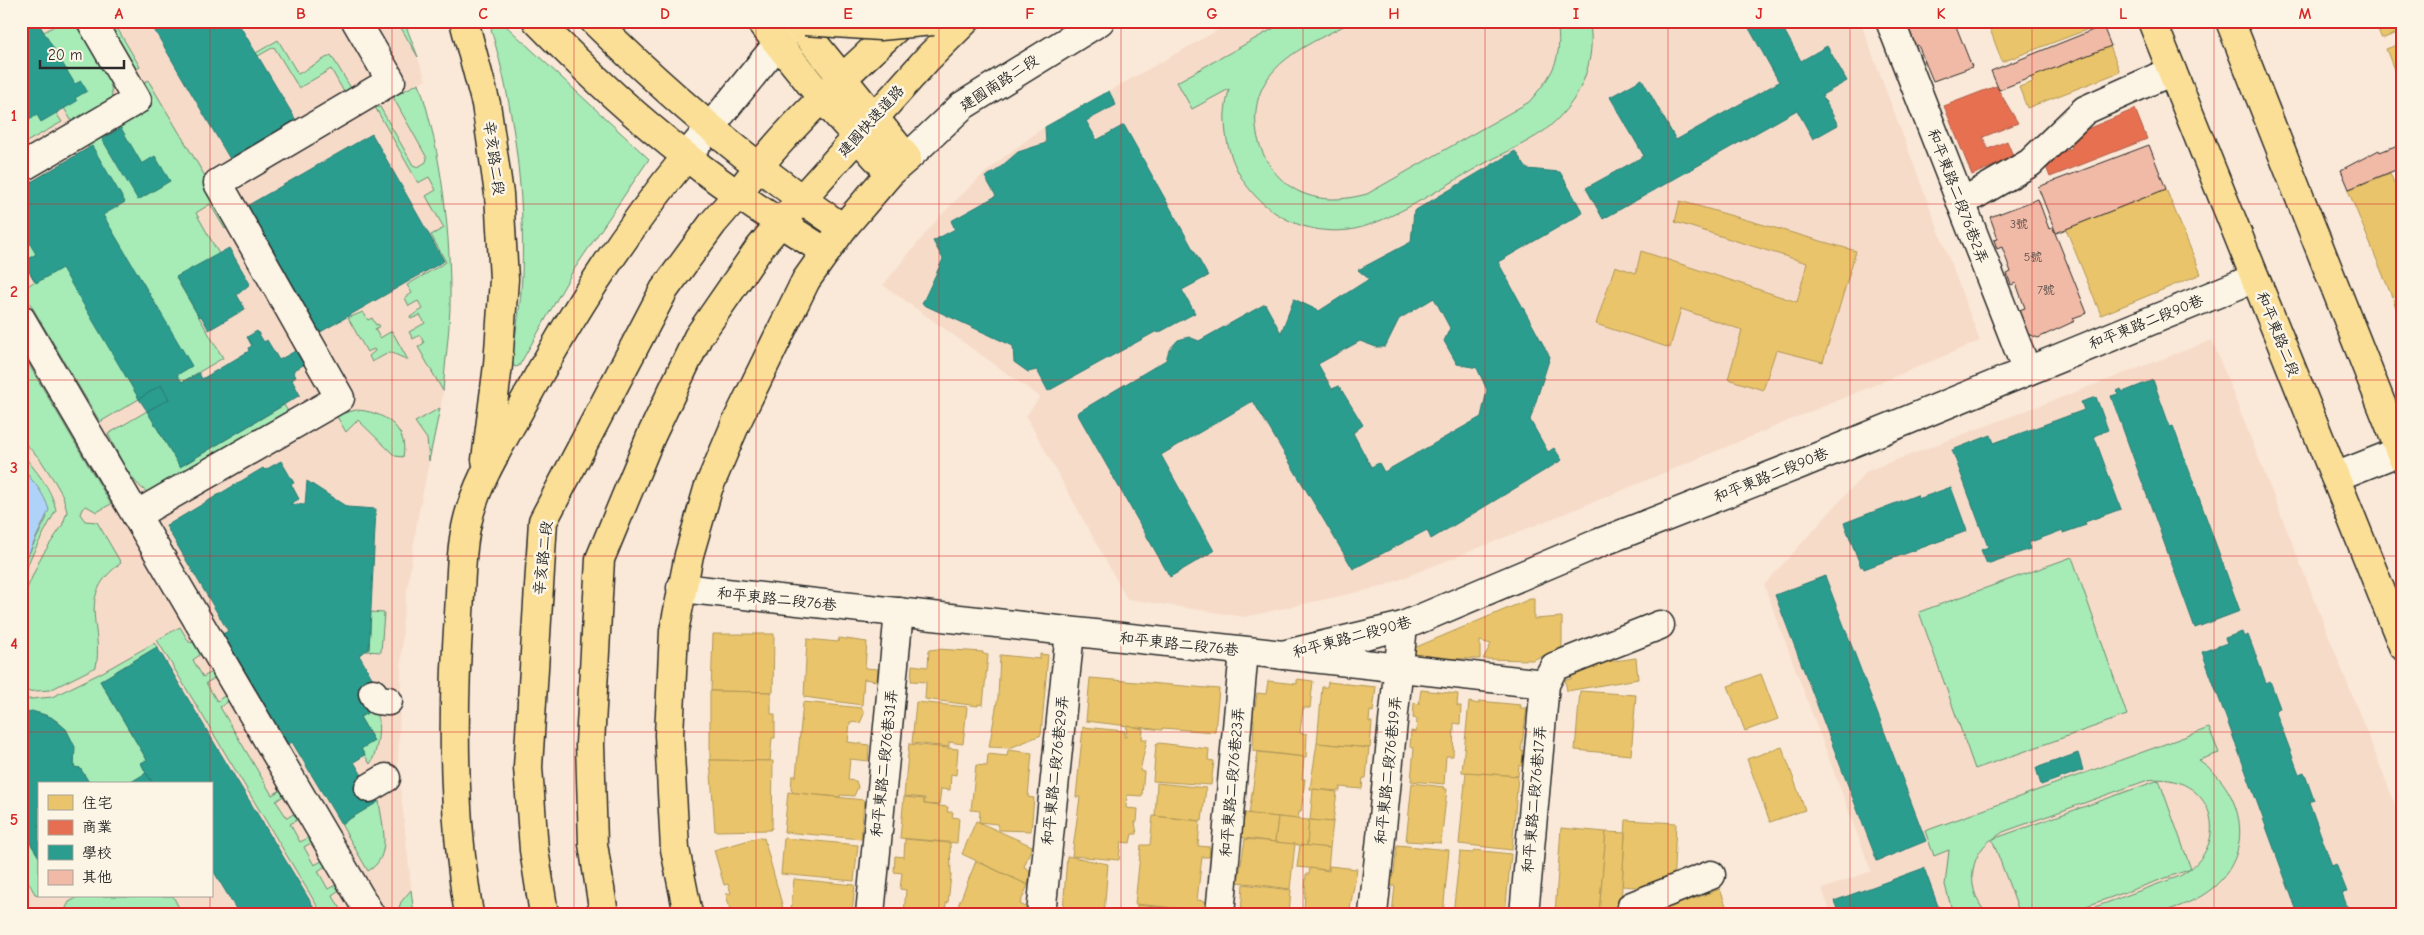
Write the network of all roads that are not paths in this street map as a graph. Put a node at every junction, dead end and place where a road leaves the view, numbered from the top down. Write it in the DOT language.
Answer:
graph roads {
  1 [pos="91,21"];
  2 [pos="356,21"];
  3 [pos="464,21"];
  4 [pos="537,21"];
  5 [pos="594,21"];
  6 [pos="760,21"];
  7 [pos="796,21"];
  8 [pos="805,21"];
  9 [pos="904,21"];
  10 [pos="933,21"];
  11 [pos="965,21"];
  12 [pos="1100,21"];
  13 [pos="1890,21"];
  14 [pos="2152,21"];
  15 [pos="2230,21"];
  16 [pos="778,44"];
  17 [pos="2172,71"];
  18 [pos="842,79"];
  19 [pos="821,97"];
  20 [pos="710,128"];
  21 [pos="865,128"];
  22 [pos="686,157"];
  23 [pos="898,165"];
  24 [pos="758,166"];
  25 [pos="21,168"];
  26 [pos="738,194"];
  27 [pos="802,200"];
  28 [pos="1961,203"];
  29 [pos="780,223"];
  30 [pos="843,228"];
  31 [pos="826,252"];
  32 [pos="2255,278"];
  33 [pos="21,318"];
  34 [pos="2027,371"];
  35 [pos="2402,454"];
  36 [pos="483,476"];
  37 [pos="2335,477"];
  38 [pos="136,515"];
  39 [pos="681,588"];
  40 [pos="899,612"];
  41 [pos="1660,625"];
  42 [pos="1403,626"];
  43 [pos="1070,632"];
  44 [pos="2403,646"];
  45 [pos="1244,651"];
  46 [pos="1282,655"];
  47 [pos="1399,668"];
  48 [pos="1545,684"];
  49 [pos="1711,875"];
  50 [pos="1041,911"];
  51 [pos="370,914"];
  52 [pos="469,914"];
  53 [pos="544,914"];
  54 [pos="604,914"];
  55 [pos="688,914"];
  56 [pos="870,914"];
  57 [pos="1220,914"];
  58 [pos="1373,914"];
  59 [pos="1524,914"];
  60 [pos="1631,914"];
  1 -- 25 [label="street"];
  2 -- 38 [label="street"];
  3 -- 36 [label="main road, 辛亥路二段"];
  4 -- 22 [label="main road"];
  5 -- 20 [label="main road"];
  6 -- 16 [label="main road"];
  7 -- 16 [label="street"];
  7 -- 18 [label="main road"];
  8 -- 10 [label="main road, bridge"];
  9 -- 18 [label="main road"];
  11 -- 21 [label="main road, 建國快速道路"];
  12 -- 23 [label="street, 建國南路二段"];
  13 -- 28 [label="street, 和平東路二段76巷2弄"];
  14 -- 17 [label="main road, 和平東路二段"];
  15 -- 35 [label="main road"];
  16 -- 19 [label="main road"];
  16 -- 20 [label="street"];
  17 -- 28 [label="street"];
  17 -- 32 [label="main road, 和平東路二段"];
  18 -- 19 [label="main road"];
  18 -- 21 [label="main road"];
  19 -- 21 [label="main road"];
  19 -- 24 [label="main road"];
  20 -- 22 [label="street"];
  20 -- 24 [label="main road"];
  21 -- 23 [label="main road"];
  21 -- 27 [label="main road, 建國快速道路"];
  22 -- 26 [label="main road"];
  22 -- 36 [label="main road, 辛亥路二段"];
  23 -- 30 [label="main road"];
  24 -- 26 [label="main road"];
  24 -- 27 [label="main road"];
  26 -- 29 [label="main road"];
  26 -- 53 [label="main road, 辛亥路二段"];
  27 -- 29 [label="main road, 建國快速道路"];
  27 -- 30 [label="main road"];
  28 -- 34 [label="street, 和平東路二段76巷2弄"];
  29 -- 31 [label="main road"];
  29 -- 54 [label="main road"];
  30 -- 31 [label="main road"];
  31 -- 39 [label="main road"];
  32 -- 34 [label="street, 和平東路二段90巷"];
  32 -- 37 [label="main road, 和平東路二段"];
  33 -- 38 [label="street"];
  34 -- 42 [label="street, 和平東路二段90巷"];
  35 -- 37 [label="street"];
  36 -- 52 [label="main road, 辛亥路二段"];
  37 -- 44 [label="main road, 和平東路二段"];
  38 -- 51 [label="street"];
  39 -- 40 [label="street, 和平東路二段76巷"];
  39 -- 55 [label="main road"];
  40 -- 43 [label="street, 和平東路二段76巷"];
  40 -- 56 [label="street, 和平東路二段76巷31弄"];
  41 -- 48 [label="street"];
  42 -- 46 [label="street, 和平東路二段90巷"];
  42 -- 47 [label="street, 和平東路二段76巷19弄"];
  43 -- 45 [label="street, 和平東路二段76巷"];
  43 -- 50 [label="street, 和平東路二段76巷29弄"];
  45 -- 46 [label="street, 和平東路二段76巷"];
  45 -- 57 [label="street, 和平東路二段76巷23弄"];
  46 -- 47 [label="street, 和平東路二段76巷"];
  47 -- 48 [label="street, 和平東路二段76巷"];
  47 -- 58 [label="street, 和平東路二段76巷19弄"];
  48 -- 59 [label="street, 和平東路二段76巷17弄"];
  49 -- 60 [label="street"];
}
